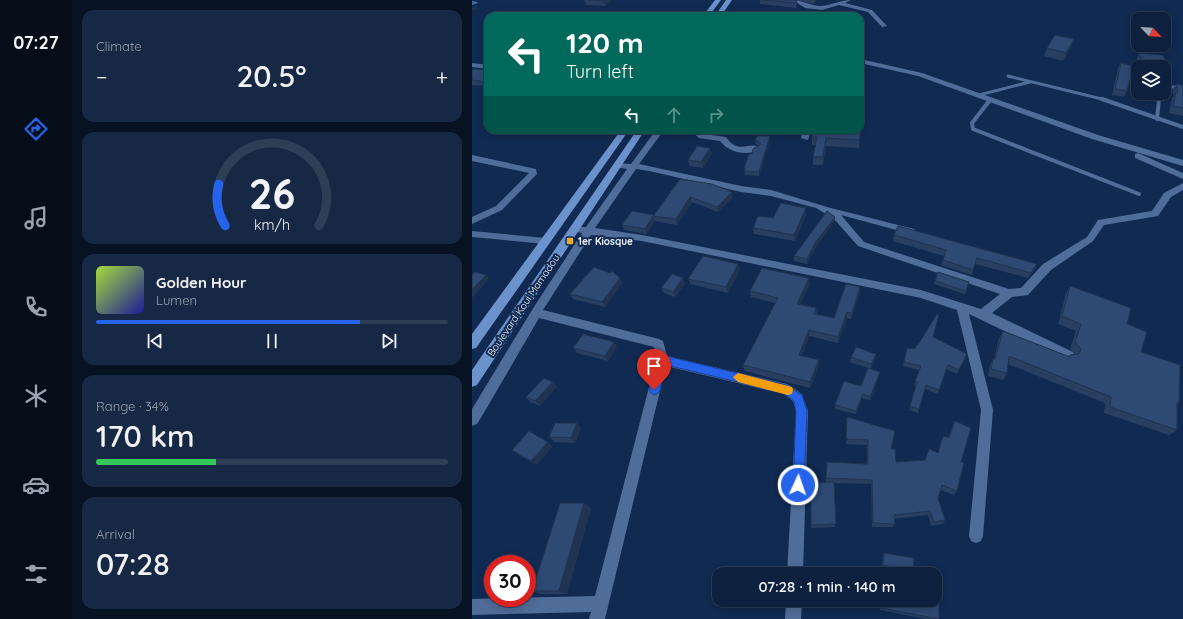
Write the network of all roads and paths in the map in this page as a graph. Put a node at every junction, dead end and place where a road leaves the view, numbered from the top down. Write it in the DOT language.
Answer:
graph roads {
  1 [pos="718,0"];
  2 [pos="729,0"];
  3 [pos="796,0"];
  4 [pos="848,0"];
  5 [pos="838,3"];
  6 [pos="709,12"];
  7 [pos="721,12"];
  8 [pos="884,26"];
  9 [pos="864,62"];
  10 [pos="472,65"];
  11 [pos="484,67"];
  12 [pos="484,67"];
  13 [pos="472,73"];
  14 [pos="1008,76"];
  15 [pos="1030,82"];
  16 [pos="1171,87"];
  17 [pos="1183,88"];
  18 [pos="978,95"];
  19 [pos="990,100"];
  20 [pos="1158,100"];
  21 [pos="1157,118"];
  22 [pos="1183,127"];
  23 [pos="622,134"];
  24 [pos="638,134"];
  25 [pos="657,134"];
  26 [pos="699,134"];
  27 [pos="1096,137"];
  28 [pos="756,148"];
  29 [pos="472,158"];
  30 [pos="1183,163"];
  31 [pos="618,165"];
  32 [pos="632,166"];
  33 [pos="1183,176"];
  34 [pos="1183,186"];
  35 [pos="1139,194"];
  36 [pos="819,206"];
  37 [pos="472,221"];
  38 [pos="574,229"];
  39 [pos="589,231"];
  40 [pos="918,233"];
  41 [pos="472,234"];
  42 [pos="546,241"];
  43 [pos="1032,263"];
  44 [pos="1047,268"];
  45 [pos="1009,293"];
  46 [pos="962,306"];
  47 [pos="536,313"];
  48 [pos="983,314"];
  49 [pos="472,344"];
  50 [pos="1069,356"];
  51 [pos="662,360"];
  52 [pos="472,381"];
  53 [pos="472,420"];
  54 [pos="976,536"];
  55 [pos="795,567"];
  56 [pos="472,607"];
  57 [pos="794,607"];
  58 [pos="598,612"];
  59 [pos="793,619"];
  1 -- 6 [label="main road"];
  2 -- 7 [label="main road"];
  3 -- 5 [label="street"];
  4 -- 5 [label="street"];
  5 -- 8 [label="street"];
  9 -- 18 [label="street"];
  10 -- 11 [label="street"];
  12 -- 13 [label="street"];
  14 -- 15 [label="lane"];
  15 -- 18 [label="lane"];
  15 -- 21 [label="lane"];
  16 -- 17 [label="lane"];
  18 -- 19 [label="street"];
  19 -- 27 [label="street"];
  19 -- 35 [label="lane"];
  20 -- 21 [label="lane"];
  21 -- 22 [label="lane"];
  23 -- 42 [label="main road, Boulevard Koui Mamadou"];
  24 -- 31 [label="main road, Boulevard Koui Mamadou"];
  25 -- 32 [label="street"];
  26 -- 28 [label="street"];
  27 -- 30 [label="street"];
  27 -- 33 [label="street"];
  29 -- 37 [label="street"];
  31 -- 32 [label="street"];
  31 -- 38 [label="main road, Boulevard Koui Mamadou"];
  32 -- 36 [label="street"];
  32 -- 39 [label="street"];
  34 -- 44 [label="street"];
  36 -- 40 [label="street"];
  36 -- 45 [label="street"];
  38 -- 39 [label="street"];
  38 -- 52 [label="main road, Boulevard Koui Mamadou"];
  39 -- 46 [label="street"];
  39 -- 47 [label="street"];
  41 -- 42 [label="street"];
  42 -- 49 [label="main road, Boulevard Koui Mamadou"];
  43 -- 44 [label="street"];
  44 -- 45 [label="street"];
  45 -- 48 [label="street"];
  46 -- 48 [label="street"];
  46 -- 54 [label="street"];
  47 -- 51 [label="street"];
  47 -- 53 [label="street"];
  48 -- 50 [label="street"];
  51 -- 55 [label="street"];
  51 -- 58 [label="street"];
  56 -- 58 [label="street"];
  57 -- 59 [label="street"];
}
